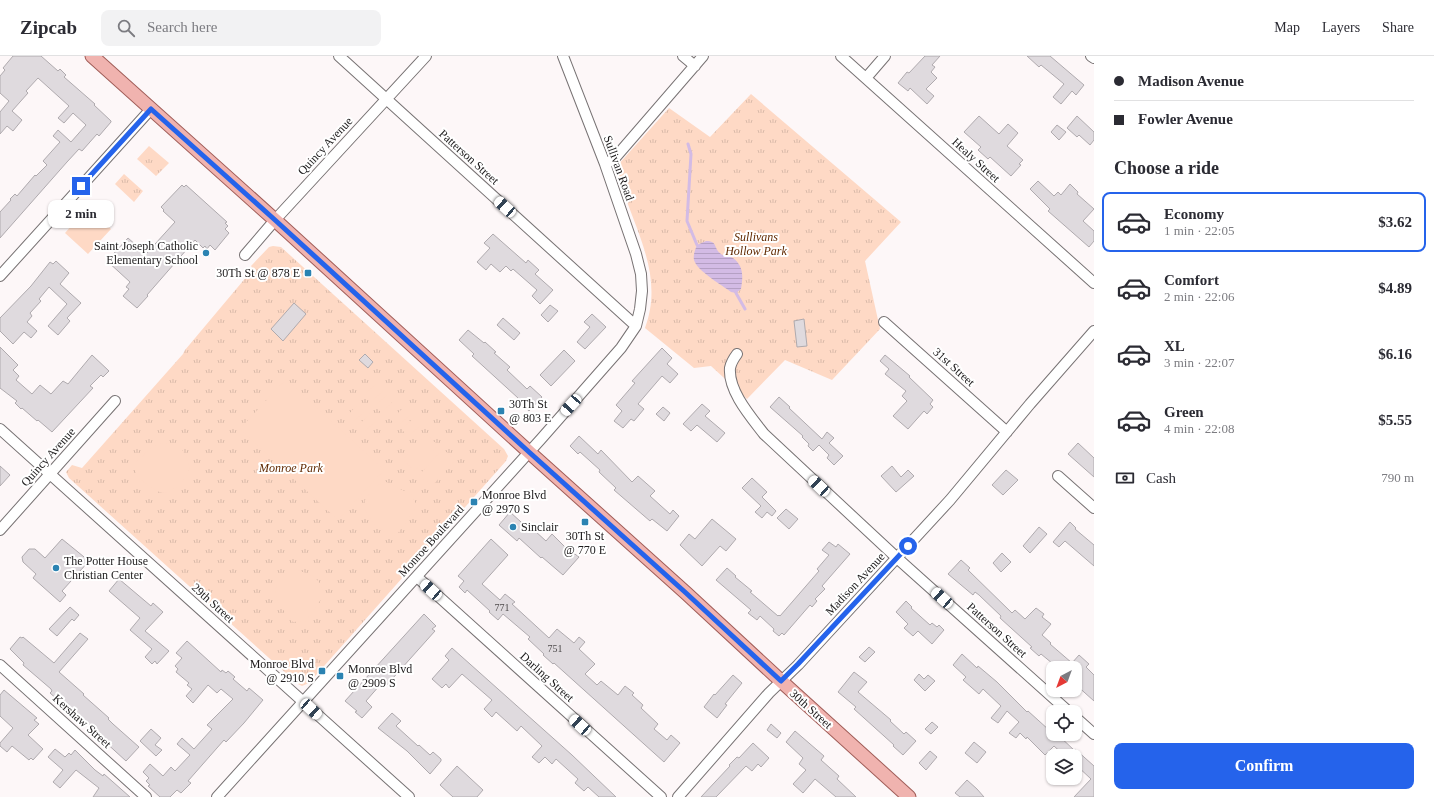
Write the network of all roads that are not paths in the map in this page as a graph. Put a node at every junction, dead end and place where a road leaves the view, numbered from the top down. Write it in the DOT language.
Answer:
graph roads {
  1 [pos="92,56"];
  2 [pos="339,56"];
  3 [pos="426,56"];
  4 [pos="563,56"];
  5 [pos="683,56"];
  6 [pos="704,56"];
  7 [pos="841,56"];
  8 [pos="885,56"];
  9 [pos="1091,56"];
  10 [pos="1094,58"];
  11 [pos="694,66"];
  12 [pos="866,78"];
  13 [pos="386,100"];
  14 [pos="151,109"];
  15 [pos="605,164"];
  16 [pos="275,220"];
  17 [pos="245,255"];
  18 [pos="0,276"];
  19 [pos="1094,283"];
  20 [pos="642,291"];
  21 [pos="884,322"];
  22 [pos="636,326"];
  23 [pos="1094,331"];
  24 [pos="737,354"];
  25 [pos="115,401"];
  26 [pos="0,429"];
  27 [pos="1007,432"];
  28 [pos="529,452"];
  29 [pos="50,474"];
  30 [pos="1058,476"];
  31 [pos="1094,508"];
  32 [pos="0,530"];
  33 [pos="897,558"];
  34 [pos="416,577"];
  35 [pos="0,665"];
  36 [pos="781,681"];
  37 [pos="303,702"];
  38 [pos="1061,705"];
  39 [pos="1082,723"];
  40 [pos="1094,734"];
  41 [pos="146,797"];
  42 [pos="217,797"];
  43 [pos="409,797"];
  44 [pos="661,797"];
  45 [pos="678,797"];
  46 [pos="909,797"];
  1 -- 14 [label="main road, 30th Street"];
  2 -- 13 [label="street, Patterson Street"];
  3 -- 13 [label="street, Quincy Avenue"];
  4 -- 15 [label="street, Sullivan Road"];
  5 -- 11 [label="street"];
  6 -- 11 [label="street"];
  7 -- 12 [label="street, Healy Street"];
  8 -- 12 [label="street"];
  9 -- 10 [label="street"];
  11 -- 15 [label="street"];
  12 -- 19 [label="street, Healy Street"];
  13 -- 16 [label="street, Quincy Avenue"];
  13 -- 22 [label="street, Patterson Street"];
  14 -- 16 [label="main road, 30th Street"];
  14 -- 18 [label="street"];
  15 -- 20 [label="street, Sullivan Road"];
  16 -- 17 [label="street, Quincy Avenue"];
  16 -- 28 [label="main road, 30th Street"];
  20 -- 22 [label="street, Monroe Boulevard"];
  21 -- 27 [label="street, 31st Street"];
  22 -- 28 [label="street, Monroe Boulevard"];
  23 -- 27 [label="street, Madison Avenue"];
  24 -- 33 [label="street, Patterson Street"];
  25 -- 29 [label="street, Quincy Avenue"];
  26 -- 29 [label="street, 29th Street"];
  27 -- 33 [label="street, Madison Avenue"];
  28 -- 34 [label="street, Monroe Boulevard"];
  28 -- 36 [label="main road, 30th Street"];
  29 -- 32 [label="street, Quincy Avenue"];
  29 -- 37 [label="street, 29th Street"];
  30 -- 31 [label="street"];
  33 -- 36 [label="street, Madison Avenue"];
  33 -- 38 [label="street, Patterson Street"];
  34 -- 37 [label="street, Monroe Boulevard"];
  34 -- 44 [label="street, Darling Street"];
  35 -- 41 [label="street, Kershaw Street"];
  36 -- 45 [label="street, Madison Avenue"];
  36 -- 46 [label="main road, 30th Street"];
  37 -- 42 [label="street, Monroe Boulevard"];
  37 -- 43 [label="street, 29th Street"];
  39 -- 40 [label="street"];
}
